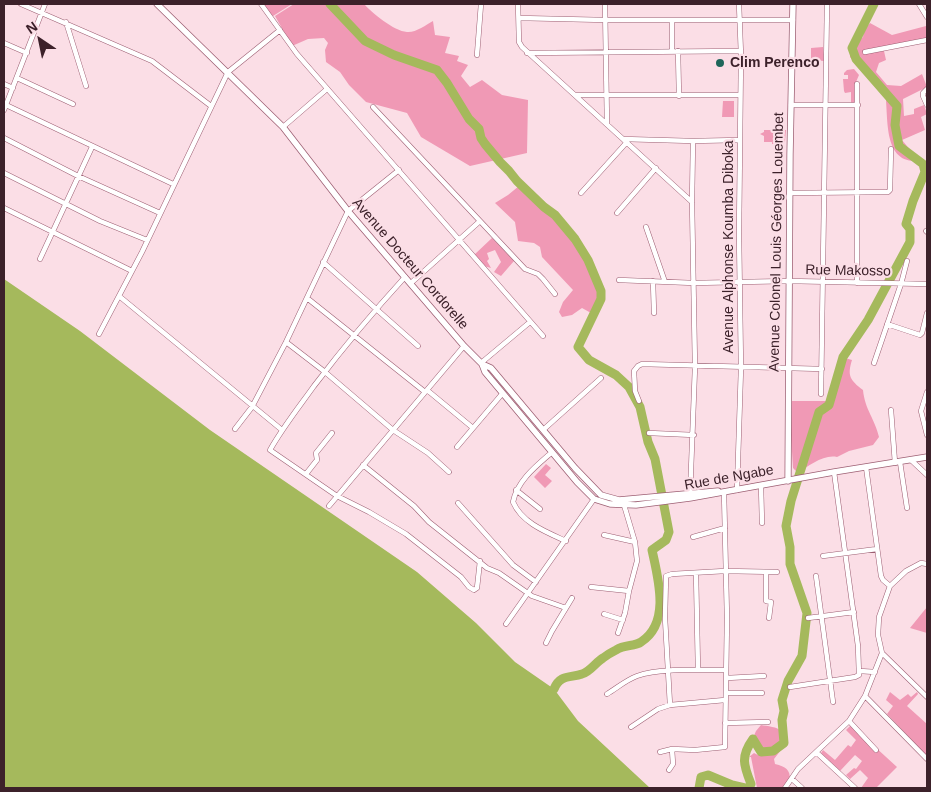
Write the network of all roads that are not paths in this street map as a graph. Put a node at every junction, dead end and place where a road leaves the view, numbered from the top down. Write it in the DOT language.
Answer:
graph roads {
  1 [pos="21,4"];
  2 [pos="45,4"];
  3 [pos="157,4"];
  4 [pos="261,4"];
  5 [pos="481,4"];
  6 [pos="518,4"];
  7 [pos="605,4"];
  8 [pos="739,4"];
  9 [pos="793,4"];
  10 [pos="827,4"];
  11 [pos="919,4"];
  12 [pos="42,12"];
  13 [pos="927,17"];
  14 [pos="518,18"];
  15 [pos="605,20"];
  16 [pos="672,20"];
  17 [pos="740,20"];
  18 [pos="793,20"];
  19 [pos="66,22"];
  20 [pos="280,30"];
  21 [pos="927,40"];
  22 [pos="4,42"];
  23 [pos="605,51"];
  24 [pos="672,51"];
  25 [pos="678,51"];
  26 [pos="740,51"];
  27 [pos="527,52"];
  28 [pos="865,52"];
  29 [pos="27,53"];
  30 [pos="477,55"];
  31 [pos="228,72"];
  32 [pos="17,78"];
  33 [pos="4,84"];
  34 [pos="857,84"];
  35 [pos="86,86"];
  36 [pos="13,88"];
  37 [pos="327,89"];
  38 [pos="927,89"];
  39 [pos="575,95"];
  40 [pos="606,95"];
  41 [pos="739,95"];
  42 [pos="679,96"];
  43 [pos="73,104"];
  44 [pos="791,105"];
  45 [pos="825,105"];
  46 [pos="858,105"];
  47 [pos="927,105"];
  48 [pos="211,106"];
  49 [pos="5,107"];
  50 [pos="373,107"];
  51 [pos="607,124"];
  52 [pos="283,127"];
  53 [pos="4,138"];
  54 [pos="625,140"];
  55 [pos="739,140"];
  56 [pos="694,141"];
  57 [pos="92,147"];
  58 [pos="891,149"];
  59 [pos="656,168"];
  60 [pos="399,170"];
  61 [pos="4,174"];
  62 [pos="78,176"];
  63 [pos="173,184"];
  64 [pos="581,193"];
  65 [pos="790,193"];
  66 [pos="826,194"];
  67 [pos="857,194"];
  68 [pos="692,202"];
  69 [pos="66,204"];
  70 [pos="4,208"];
  71 [pos="348,211"];
  72 [pos="160,213"];
  73 [pos="617,213"];
  74 [pos="480,221"];
  75 [pos="646,227"];
  76 [pos="52,231"];
  77 [pos="459,239"];
  78 [pos="147,240"];
  79 [pos="40,259"];
  80 [pos="323,262"];
  81 [pos="907,262"];
  82 [pos="132,270"];
  83 [pos="405,276"];
  84 [pos="619,280"];
  85 [pos="653,281"];
  86 [pos="789,281"];
  87 [pos="665,282"];
  88 [pos="739,282"];
  89 [pos="823,282"];
  90 [pos="411,283"];
  91 [pos="694,283"];
  92 [pos="858,283"];
  93 [pos="901,284"];
  94 [pos="927,284"];
  95 [pos="555,294"];
  96 [pos="119,296"];
  97 [pos="307,298"];
  98 [pos="376,309"];
  99 [pos="654,313"];
  100 [pos="927,313"];
  101 [pos="530,322"];
  102 [pos="887,324"];
  103 [pos="100,334"];
  104 [pos="354,336"];
  105 [pos="543,336"];
  106 [pos="286,342"];
  107 [pos="418,346"];
  108 [pos="464,346"];
  109 [pos="481,363"];
  110 [pos="874,363"];
  111 [pos="695,366"];
  112 [pos="740,368"];
  113 [pos="788,368"];
  114 [pos="822,369"];
  115 [pos="325,372"];
  116 [pos="601,378"];
  117 [pos="426,391"];
  118 [pos="927,392"];
  119 [pos="502,394"];
  120 [pos="821,394"];
  121 [pos="639,401"];
  122 [pos="252,407"];
  123 [pos="891,410"];
  124 [pos="473,428"];
  125 [pos="235,429"];
  126 [pos="282,430"];
  127 [pos="393,430"];
  128 [pos="542,430"];
  129 [pos="332,433"];
  130 [pos="650,433"];
  131 [pos="694,435"];
  132 [pos="927,435"];
  133 [pos="457,447"];
  134 [pos="551,453"];
  135 [pos="927,453"];
  136 [pos="927,457"];
  137 [pos="911,460"];
  138 [pos="897,462"];
  139 [pos="363,465"];
  140 [pos="866,467"];
  141 [pos="449,472"];
  142 [pos="834,472"];
  143 [pos="306,474"];
  144 [pos="927,475"];
  145 [pos="790,480"];
  146 [pos="761,486"];
  147 [pos="516,490"];
  148 [pos="737,490"];
  149 [pos="722,492"];
  150 [pos="337,496"];
  151 [pos="690,496"];
  152 [pos="594,499"];
  153 [pos="658,499"];
  154 [pos="458,503"];
  155 [pos="329,506"];
  156 [pos="624,506"];
  157 [pos="907,508"];
  158 [pos="540,509"];
  159 [pos="762,523"];
  160 [pos="725,528"];
  161 [pos="604,535"];
  162 [pos="693,537"];
  163 [pos="566,541"];
  164 [pos="634,542"];
  165 [pos="877,549"];
  166 [pos="844,553"];
  167 [pos="823,556"];
  168 [pos="480,561"];
  169 [pos="927,563"];
  170 [pos="725,571"];
  171 [pos="777,572"];
  172 [pos="696,573"];
  173 [pos="766,573"];
  174 [pos="816,576"];
  175 [pos="536,582"];
  176 [pos="890,586"];
  177 [pos="591,587"];
  178 [pos="629,591"];
  179 [pos="528,594"];
  180 [pos="572,598"];
  181 [pos="566,608"];
  182 [pos="854,612"];
  183 [pos="604,614"];
  184 [pos="820,616"];
  185 [pos="769,618"];
  186 [pos="808,618"];
  187 [pos="622,620"];
  188 [pos="506,624"];
  189 [pos="618,633"];
  190 [pos="546,643"];
  191 [pos="882,653"];
  192 [pos="698,670"];
  193 [pos="726,670"];
  194 [pos="860,671"];
  195 [pos="667,672"];
  196 [pos="875,672"];
  197 [pos="764,676"];
  198 [pos="726,678"];
  199 [pos="829,681"];
  200 [pos="790,687"];
  201 [pos="726,693"];
  202 [pos="607,694"];
  203 [pos="762,694"];
  204 [pos="865,696"];
  205 [pos="927,698"];
  206 [pos="725,700"];
  207 [pos="833,702"];
  208 [pos="670,705"];
  209 [pos="849,721"];
  210 [pos="768,722"];
  211 [pos="725,724"];
  212 [pos="631,727"];
  213 [pos="672,749"];
  214 [pos="876,750"];
  215 [pos="660,752"];
  216 [pos="816,752"];
  217 [pos="927,759"];
  218 [pos="669,770"];
  219 [pos="792,779"];
  220 [pos="785,788"];
  221 [pos="802,788"];
  222 [pos="854,788"];
  1 -- 12 [label="street"];
  2 -- 12 [label="street"];
  3 -- 31 [label="street, Avenue Docteur Cordorelle"];
  4 -- 20 [label="street"];
  5 -- 30 [label="street"];
  6 -- 14 [label="street"];
  7 -- 15 [label="street"];
  8 -- 17 [label="street, Avenue Alphonse Koumba Diboka"];
  9 -- 18 [label="street, Avenue Colonel Louis Géorges Louembet"];
  10 -- 45 [label="street"];
  11 -- 13 [label="street"];
  12 -- 19 [label="street"];
  12 -- 29 [label="street"];
  14 -- 15 [label="street"];
  14 -- 27 [label="street"];
  15 -- 16 [label="street"];
  15 -- 23 [label="street"];
  16 -- 17 [label="street"];
  16 -- 24 [label="street"];
  17 -- 18 [label="street"];
  17 -- 26 [label="street, Avenue Alphonse Koumba Diboka"];
  18 -- 44 [label="street, Avenue Colonel Louis Géorges Louembet"];
  19 -- 35 [label="street"];
  19 -- 48 [label="street"];
  20 -- 31 [label="street"];
  20 -- 37 [label="street"];
  21 -- 28 [label="street"];
  22 -- 29 [label="street"];
  23 -- 24 [label="street"];
  23 -- 27 [label="street"];
  23 -- 40 [label="street"];
  24 -- 25 [label="street"];
  25 -- 26 [label="street"];
  25 -- 42 [label="street"];
  26 -- 41 [label="street, Avenue Alphonse Koumba Diboka"];
  27 -- 39 [label="street"];
  29 -- 32 [label="street"];
  31 -- 48 [label="street"];
  31 -- 52 [label="street, Avenue Docteur Cordorelle"];
  32 -- 36 [label="street"];
  32 -- 43 [label="street"];
  33 -- 36 [label="street"];
  34 -- 46 [label="street"];
  36 -- 49 [label="street"];
  37 -- 52 [label="street"];
  37 -- 60 [label="street"];
  38 -- 47 [label="street"];
  39 -- 40 [label="street"];
  39 -- 51 [label="street"];
  40 -- 42 [label="street"];
  40 -- 51 [label="street"];
  41 -- 42 [label="street"];
  41 -- 55 [label="street, Avenue Alphonse Koumba Diboka"];
  44 -- 45 [label="street"];
  44 -- 65 [label="street, Avenue Colonel Louis Géorges Louembet"];
  45 -- 46 [label="street"];
  45 -- 66 [label="street"];
  46 -- 67 [label="street"];
  48 -- 63 [label="street"];
  49 -- 57 [label="street"];
  50 -- 74 [label="street"];
  51 -- 54 [label="street"];
  52 -- 71 [label="street, Avenue Docteur Cordorelle"];
  53 -- 62 [label="street"];
  54 -- 56 [label="street"];
  54 -- 59 [label="street"];
  54 -- 64 [label="street"];
  55 -- 56 [label="street"];
  55 -- 88 [label="street, Avenue Alphonse Koumba Diboka"];
  56 -- 68 [label="street"];
  57 -- 62 [label="street"];
  57 -- 63 [label="street"];
  58 -- 67 [label="street"];
  59 -- 68 [label="street"];
  59 -- 73 [label="street"];
  60 -- 71 [label="street"];
  60 -- 77 [label="street"];
  61 -- 69 [label="street"];
  62 -- 69 [label="street"];
  62 -- 72 [label="street"];
  63 -- 72 [label="street"];
  65 -- 66 [label="street"];
  65 -- 86 [label="street, Avenue Colonel Louis Géorges Louembet"];
  66 -- 67 [label="street"];
  66 -- 89 [label="street"];
  67 -- 92 [label="street"];
  68 -- 91 [label="street"];
  69 -- 76 [label="street"];
  69 -- 78 [label="street"];
  70 -- 76 [label="street"];
  71 -- 80 [label="street"];
  71 -- 83 [label="street, Avenue Docteur Cordorelle"];
  72 -- 78 [label="street"];
  74 -- 77 [label="street"];
  74 -- 95 [label="street"];
  75 -- 87 [label="street"];
  76 -- 79 [label="street"];
  76 -- 82 [label="street"];
  77 -- 90 [label="street"];
  77 -- 101 [label="street"];
  78 -- 82 [label="street"];
  80 -- 97 [label="street"];
  80 -- 98 [label="street"];
  81 -- 93 [label="street"];
  82 -- 96 [label="street"];
  83 -- 90 [label="street, Avenue Docteur Cordorelle"];
  83 -- 98 [label="street"];
  84 -- 85 [label="street, Rue Makosso"];
  85 -- 87 [label="street, Rue Makosso"];
  85 -- 99 [label="street"];
  86 -- 88 [label="street, Rue Makosso"];
  86 -- 89 [label="street, Rue Makosso"];
  86 -- 113 [label="street, Avenue Colonel Louis Géorges Louembet"];
  87 -- 91 [label="street, Rue Makosso"];
  88 -- 91 [label="street, Rue Makosso"];
  88 -- 112 [label="street, Avenue Alphonse Koumba Diboka"];
  89 -- 92 [label="street, Rue Makosso"];
  89 -- 114 [label="street"];
  90 -- 108 [label="street, Avenue Docteur Cordorelle"];
  91 -- 111 [label="street"];
  92 -- 93 [label="street, Rue Makosso"];
  93 -- 94 [label="street, Rue Makosso"];
  93 -- 102 [label="street"];
  96 -- 103 [label="street"];
  96 -- 122 [label="street"];
  97 -- 104 [label="street"];
  97 -- 106 [label="street"];
  98 -- 104 [label="street"];
  98 -- 107 [label="street"];
  100 -- 102 [label="street"];
  101 -- 105 [label="street"];
  101 -- 109 [label="street"];
  102 -- 110 [label="street"];
  104 -- 115 [label="street"];
  104 -- 117 [label="street"];
  106 -- 115 [label="street"];
  106 -- 122 [label="street"];
  108 -- 109 [label="street, Avenue Docteur Cordorelle"];
  108 -- 117 [label="street"];
  109 -- 119 [label="street, Avenue Docteur Cordorelle"];
  109 -- 128 [label="street"];
  111 -- 112 [label="street"];
  111 -- 121 [label="street"];
  111 -- 131 [label="street"];
  112 -- 113 [label="street"];
  112 -- 148 [label="street, Avenue Alphonse Koumba Diboka"];
  113 -- 114 [label="street"];
  113 -- 145 [label="street, Avenue Colonel Louis Géorges Louembet"];
  114 -- 120 [label="street"];
  115 -- 126 [label="street"];
  115 -- 127 [label="street"];
  116 -- 128 [label="street"];
  117 -- 124 [label="street"];
  117 -- 127 [label="street"];
  118 -- 132 [label="street"];
  119 -- 124 [label="street"];
  119 -- 134 [label="street, Avenue Docteur Cordorelle"];
  122 -- 125 [label="street"];
  122 -- 126 [label="street"];
  123 -- 138 [label="street"];
  124 -- 133 [label="street"];
  126 -- 143 [label="street"];
  127 -- 139 [label="street"];
  127 -- 141 [label="street"];
  128 -- 153 [label="street"];
  129 -- 143 [label="street"];
  130 -- 131 [label="street"];
  131 -- 151 [label="street"];
  134 -- 147 [label="street"];
  134 -- 152 [label="street, Avenue Docteur Cordorelle"];
  135 -- 136 [label="street"];
  136 -- 137 [label="street"];
  137 -- 138 [label="street"];
  137 -- 144 [label="street"];
  138 -- 140 [label="street"];
  138 -- 157 [label="street"];
  139 -- 150 [label="street"];
  139 -- 168 [label="street"];
  140 -- 142 [label="street"];
  140 -- 165 [label="street"];
  142 -- 145 [label="street, Rue de Ngabe"];
  142 -- 166 [label="street"];
  143 -- 150 [label="street"];
  145 -- 146 [label="street, Rue de Ngabe"];
  146 -- 148 [label="street, Rue de Ngabe"];
  146 -- 159 [label="street"];
  147 -- 158 [label="street"];
  147 -- 163 [label="street"];
  148 -- 149 [label="street, Rue de Ngabe"];
  149 -- 151 [label="street, Rue de Ngabe"];
  149 -- 160 [label="street"];
  150 -- 155 [label="street"];
  150 -- 168 [label="street"];
  151 -- 153 [label="street, Rue de Ngabe"];
  152 -- 156 [label="street"];
  152 -- 163 [label="street"];
  153 -- 156 [label="street"];
  154 -- 175 [label="street"];
  156 -- 164 [label="street"];
  160 -- 162 [label="street"];
  160 -- 170 [label="street"];
  161 -- 164 [label="street"];
  163 -- 175 [label="street"];
  164 -- 178 [label="street"];
  165 -- 166 [label="street"];
  165 -- 176 [label="street"];
  166 -- 167 [label="street"];
  166 -- 182 [label="street"];
  168 -- 179 [label="street"];
  169 -- 176 [label="street"];
  170 -- 172 [label="street"];
  170 -- 173 [label="street"];
  170 -- 193 [label="street"];
  171 -- 173 [label="street"];
  172 -- 192 [label="street"];
  172 -- 195 [label="street"];
  173 -- 185 [label="street"];
  174 -- 184 [label="street"];
  175 -- 179 [label="street"];
  176 -- 191 [label="street"];
  177 -- 178 [label="street"];
  178 -- 187 [label="street"];
  179 -- 181 [label="street"];
  179 -- 188 [label="street"];
  180 -- 181 [label="street"];
  181 -- 190 [label="street"];
  182 -- 184 [label="street"];
  182 -- 194 [label="street"];
  183 -- 187 [label="street"];
  184 -- 186 [label="street"];
  184 -- 199 [label="street"];
  187 -- 189 [label="street"];
  191 -- 196 [label="street"];
  191 -- 205 [label="street"];
  192 -- 193 [label="street"];
  192 -- 195 [label="street"];
  193 -- 198 [label="street"];
  194 -- 196 [label="street"];
  194 -- 199 [label="street"];
  195 -- 202 [label="street"];
  195 -- 208 [label="street"];
  196 -- 204 [label="street"];
  197 -- 198 [label="street"];
  198 -- 201 [label="street"];
  199 -- 200 [label="street"];
  199 -- 207 [label="street"];
  201 -- 203 [label="street"];
  201 -- 206 [label="street"];
  204 -- 209 [label="street"];
  204 -- 217 [label="street"];
  206 -- 208 [label="street"];
  206 -- 211 [label="street"];
  208 -- 212 [label="street"];
  209 -- 214 [label="street"];
  209 -- 216 [label="street"];
  210 -- 211 [label="street"];
  211 -- 213 [label="street"];
  213 -- 215 [label="street"];
  213 -- 218 [label="street"];
  216 -- 219 [label="street"];
  216 -- 222 [label="street"];
  219 -- 220 [label="street"];
  219 -- 221 [label="street"];
}
